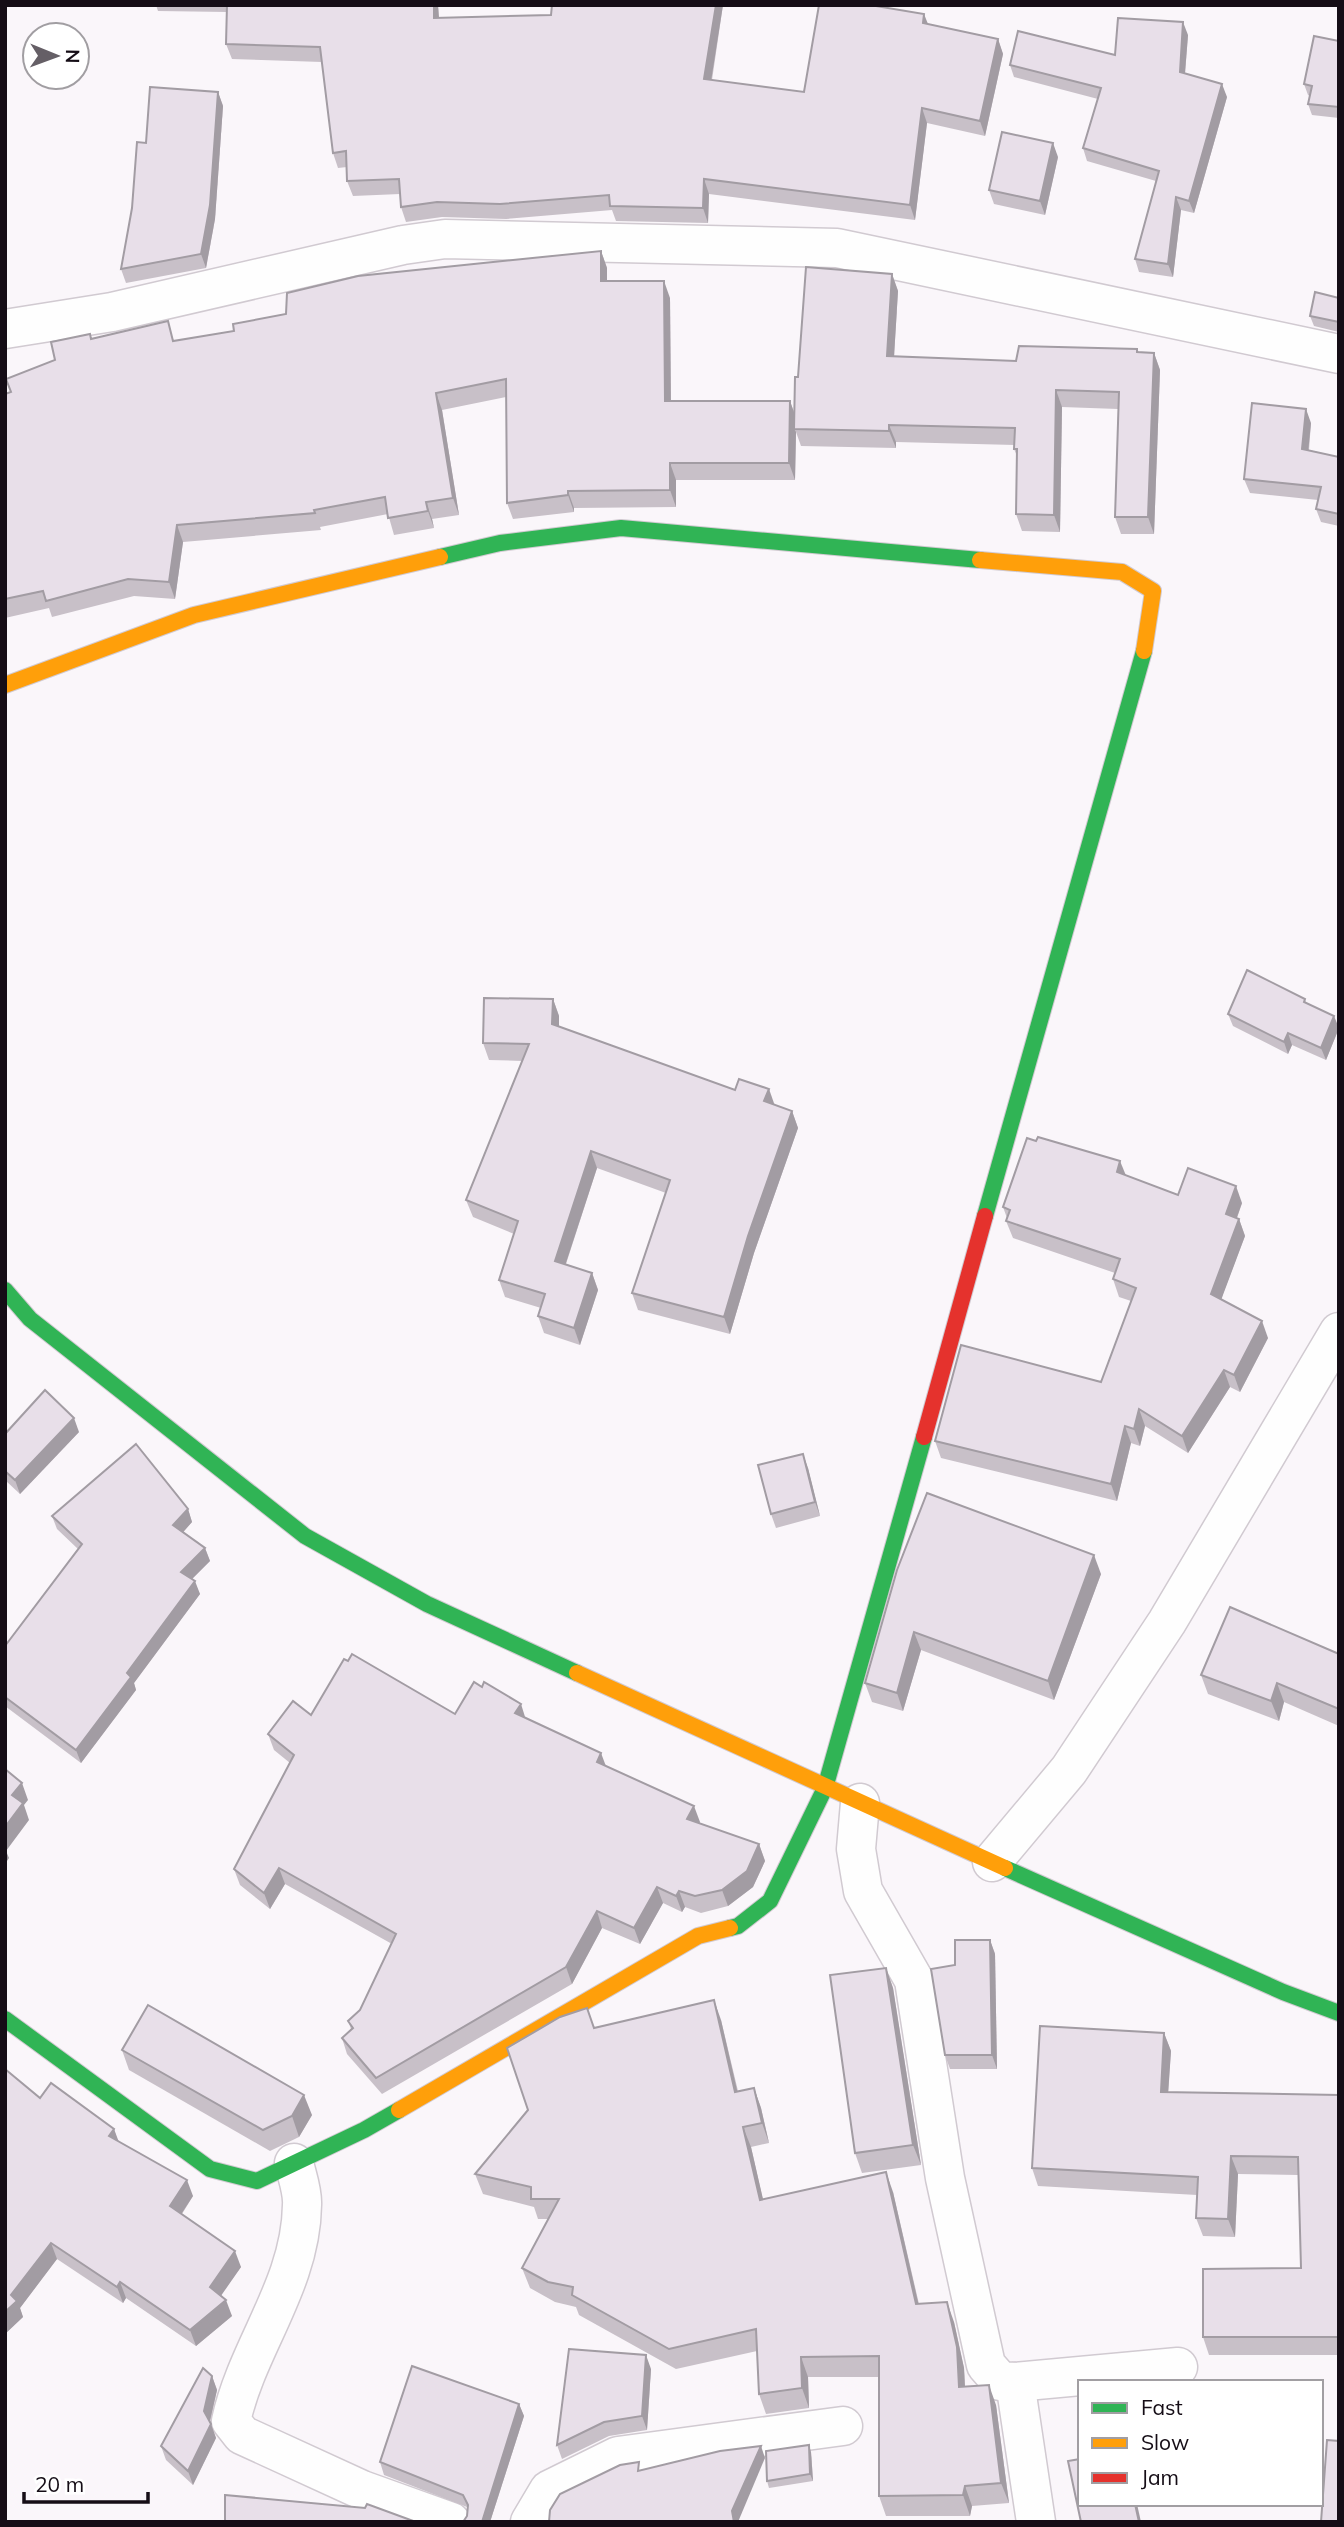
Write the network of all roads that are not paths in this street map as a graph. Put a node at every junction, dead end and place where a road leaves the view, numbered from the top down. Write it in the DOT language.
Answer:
graph roads {
  1 [pos="5,329"];
  2 [pos="1339,354"];
  3 [pos="5,685"];
  4 [pos="5,1290"];
  5 [pos="1339,1332"];
  6 [pos="825,1788"];
  7 [pos="860,1803"];
  8 [pos="992,1862"];
  9 [pos="1339,2013"];
  10 [pos="5,2019"];
  11 [pos="294,2163"];
  12 [pos="1178,2367"];
  13 [pos="1015,2382"];
  14 [pos="843,2426"];
  15 [pos="451,2522"];
  16 [pos="530,2522"];
  17 [pos="1036,2522"];
  1 -- 2 [label="street"];
  3 -- 6 [label="street"];
  4 -- 6 [label="street"];
  5 -- 8 [label="street"];
  6 -- 7 [label="street"];
  6 -- 11 [label="street"];
  7 -- 8 [label="street"];
  7 -- 13 [label="street"];
  8 -- 9 [label="street"];
  10 -- 11 [label="street"];
  11 -- 15 [label="street"];
  12 -- 13 [label="street"];
  13 -- 17 [label="street"];
  14 -- 16 [label="street"];
}
